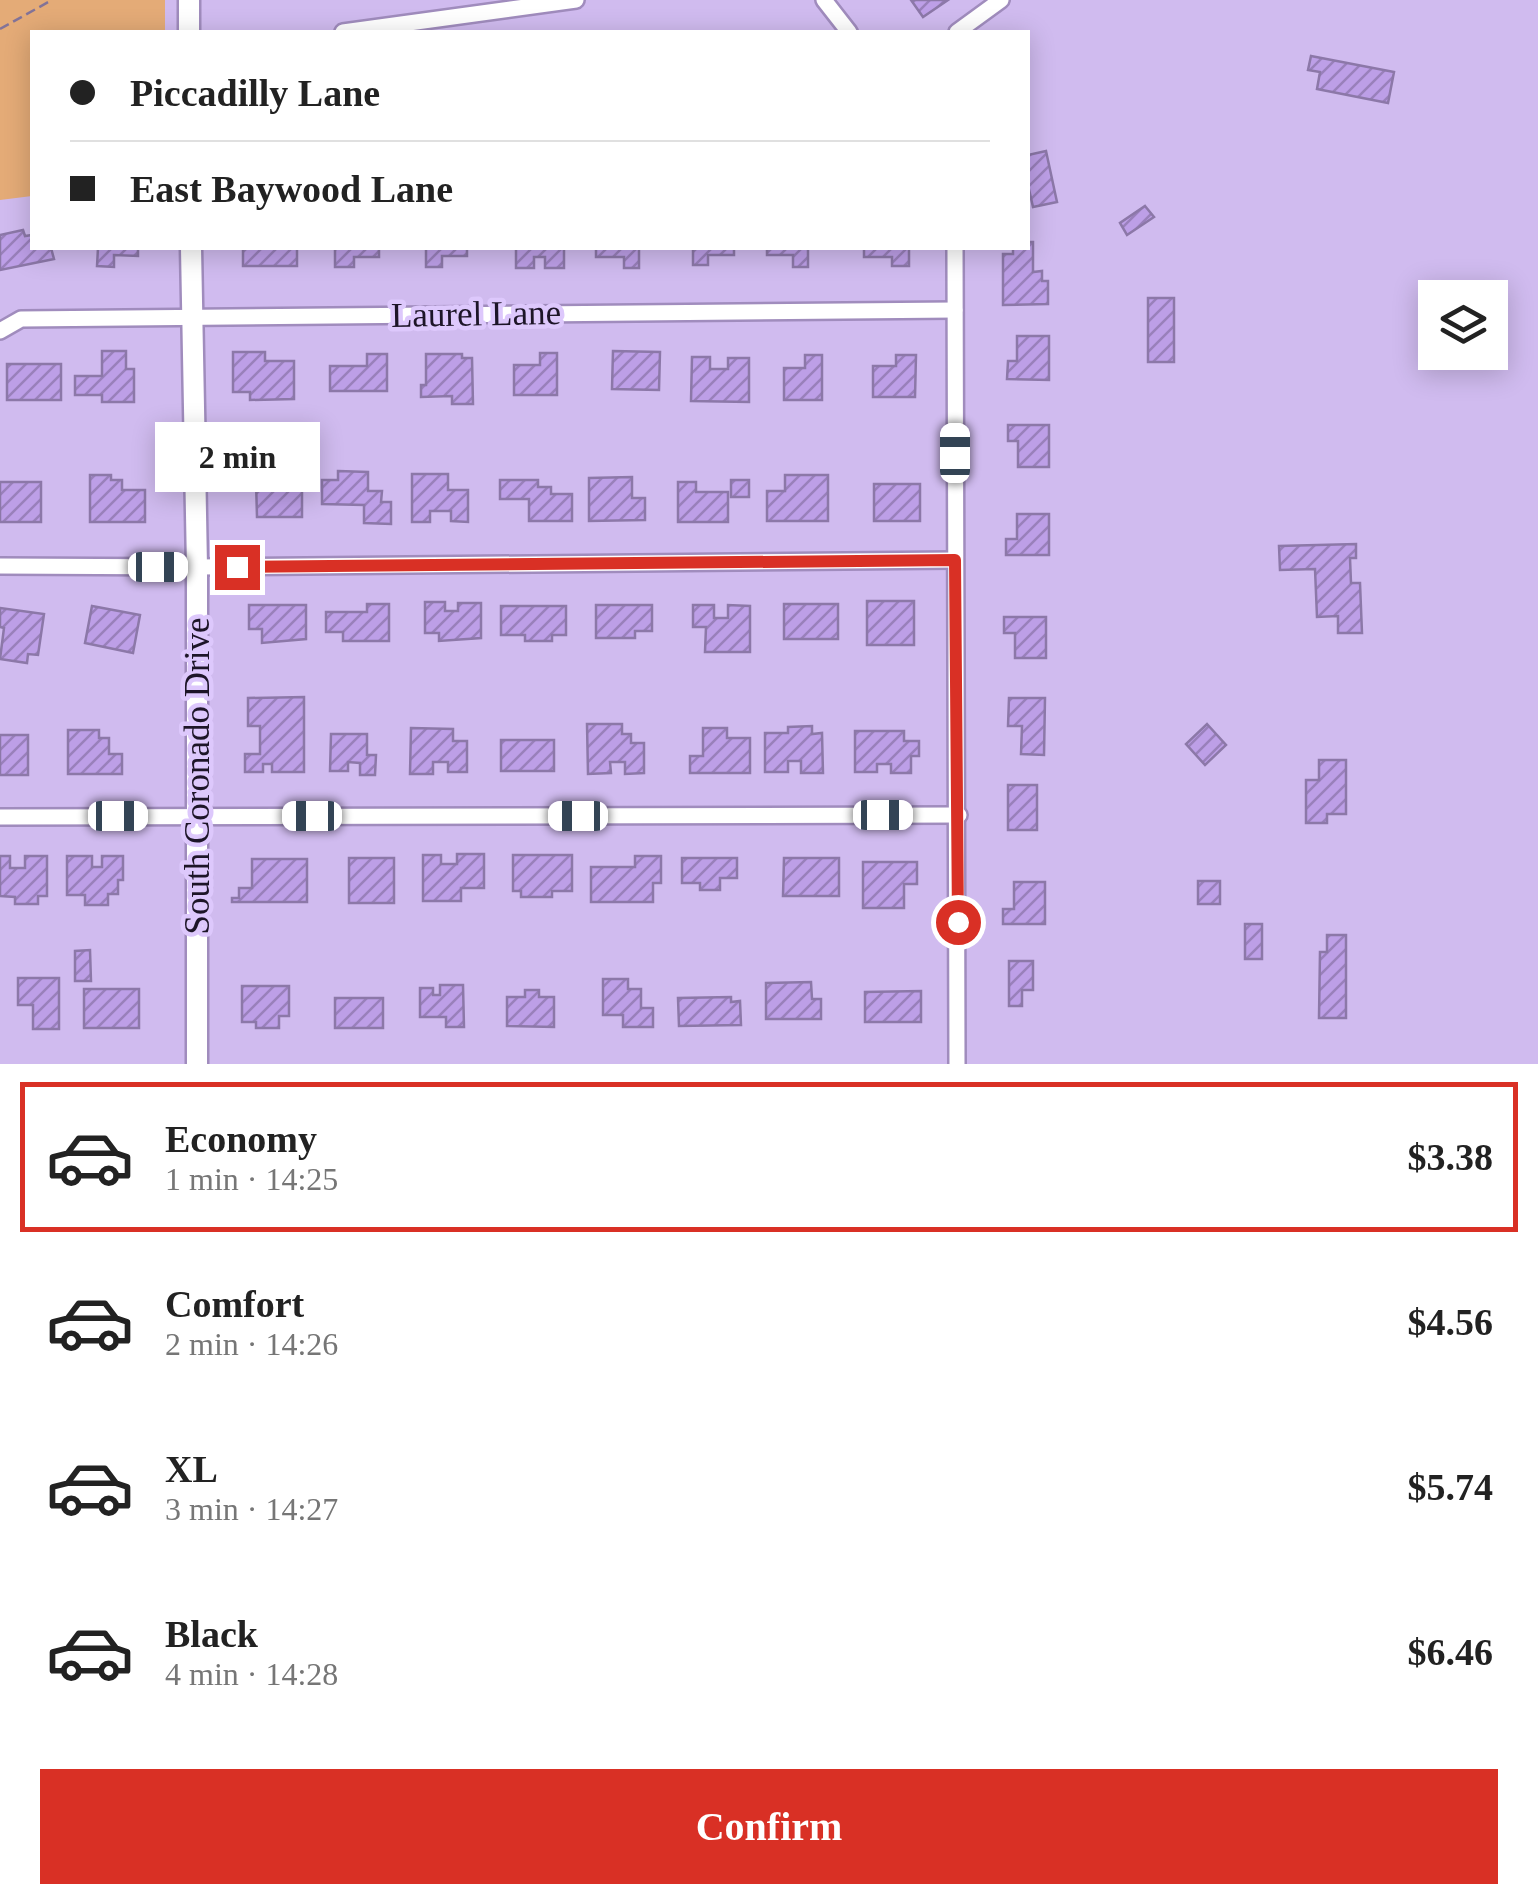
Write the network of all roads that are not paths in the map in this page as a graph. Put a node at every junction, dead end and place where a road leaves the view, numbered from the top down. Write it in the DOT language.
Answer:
graph roads {
  1 [pos="190,0"];
  2 [pos="576,0"];
  3 [pos="824,0"];
  4 [pos="1001,0"];
  5 [pos="189,30"];
  6 [pos="358,30"];
  7 [pos="846,30"];
  8 [pos="960,30"];
  9 [pos="191,250"];
  10 [pos="955,250"];
  11 [pos="955,310"];
  12 [pos="192,316"];
  13 [pos="0,331"];
  14 [pos="955,560"];
  15 [pos="0,566"];
  16 [pos="197,567"];
  17 [pos="959,815"];
  18 [pos="197,816"];
  19 [pos="0,817"];
  20 [pos="198,1064"];
  21 [pos="957,1064"];
  1 -- 5 [label="street"];
  2 -- 6 [label="street"];
  3 -- 7 [label="street"];
  4 -- 8 [label="street"];
  9 -- 12 [label="street, South Coronado Drive"];
  10 -- 11 [label="street"];
  11 -- 12 [label="street, Laurel Lane"];
  11 -- 14 [label="street"];
  12 -- 13 [label="street, Laurel Lane"];
  12 -- 16 [label="street, South Coronado Drive"];
  14 -- 16 [label="street"];
  14 -- 17 [label="street"];
  15 -- 16 [label="street"];
  16 -- 18 [label="street, South Coronado Drive"];
  17 -- 18 [label="street"];
  17 -- 21 [label="street"];
  18 -- 19 [label="street"];
  18 -- 20 [label="street, South Coronado Drive"];
}
